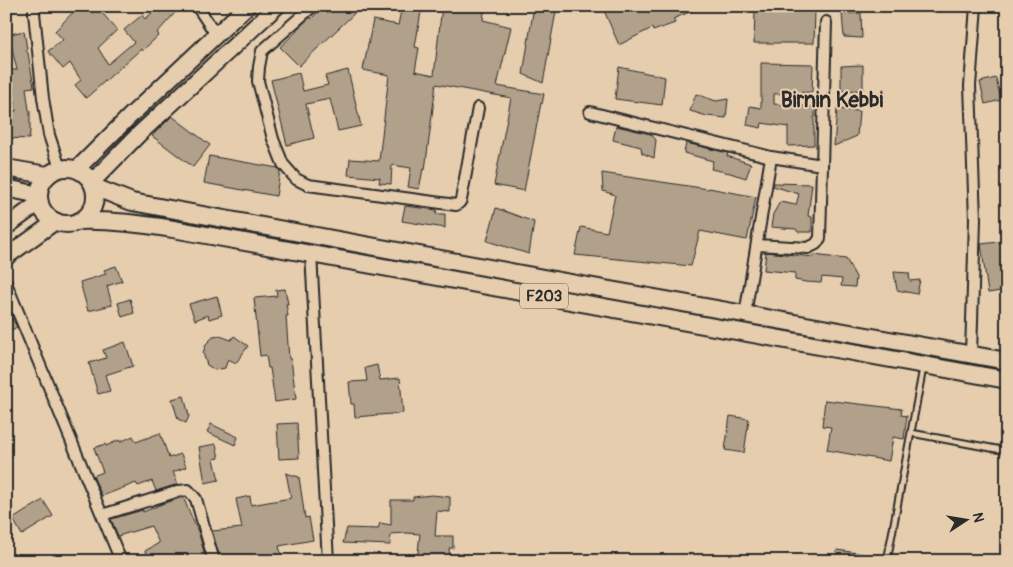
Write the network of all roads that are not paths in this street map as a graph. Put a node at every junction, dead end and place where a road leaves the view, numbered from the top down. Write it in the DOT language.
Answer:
graph roads {
  1 [pos="34,6"];
  2 [pos="197,6"];
  3 [pos="247,6"];
  4 [pos="277,6"];
  5 [pos="313,6"];
  6 [pos="978,7"];
  7 [pos="826,22"];
  8 [pos="217,36"];
  9 [pos="478,108"];
  10 [pos="590,112"];
  11 [pos="771,157"];
  12 [pos="822,165"];
  13 [pos="6,168"];
  14 [pos="77,169"];
  15 [pos="54,172"];
  16 [pos="93,184"];
  17 [pos="6,188"];
  18 [pos="40,199"];
  19 [pos="56,221"];
  20 [pos="79,221"];
  21 [pos="6,227"];
  22 [pos="757,245"];
  23 [pos="311,254"];
  24 [pos="6,257"];
  25 [pos="6,283"];
  26 [pos="745,315"];
  27 [pos="971,355"];
  28 [pos="1007,361"];
  29 [pos="924,365"];
  30 [pos="1007,380"];
  31 [pos="911,433"];
  32 [pos="1007,451"];
  33 [pos="102,515"];
  34 [pos="120,561"];
  35 [pos="214,561"];
  36 [pos="328,561"];
  37 [pos="887,561"];
  1 -- 15 [label="street"];
  2 -- 8 [label="street"];
  3 -- 8 [label="street"];
  4 -- 16 [label="street"];
  5 -- 9 [label="street"];
  6 -- 27 [label="street"];
  7 -- 12 [label="street"];
  8 -- 14 [label="street"];
  10 -- 11 [label="street"];
  11 -- 12 [label="street"];
  11 -- 22 [label="street"];
  12 -- 22 [label="street"];
  13 -- 15 [label="main road"];
  14 -- 15 [label="main road"];
  14 -- 16 [label="main road"];
  15 -- 18 [label="main road"];
  16 -- 20 [label="main road"];
  16 -- 26 [label="main road, F203"];
  17 -- 18 [label="main road"];
  18 -- 19 [label="main road"];
  18 -- 21 [label="street"];
  19 -- 20 [label="main road"];
  19 -- 24 [label="street"];
  20 -- 23 [label="main road, F203"];
  22 -- 26 [label="street"];
  23 -- 29 [label="main road, F203"];
  23 -- 36 [label="street"];
  25 -- 33 [label="street"];
  26 -- 27 [label="main road, F203"];
  27 -- 28 [label="main road, F203"];
  29 -- 30 [label="main road, F203"];
  29 -- 31 [label="lane"];
  31 -- 32 [label="lane"];
  31 -- 37 [label="lane"];
  33 -- 34 [label="street"];
  33 -- 35 [label="street"];
}
